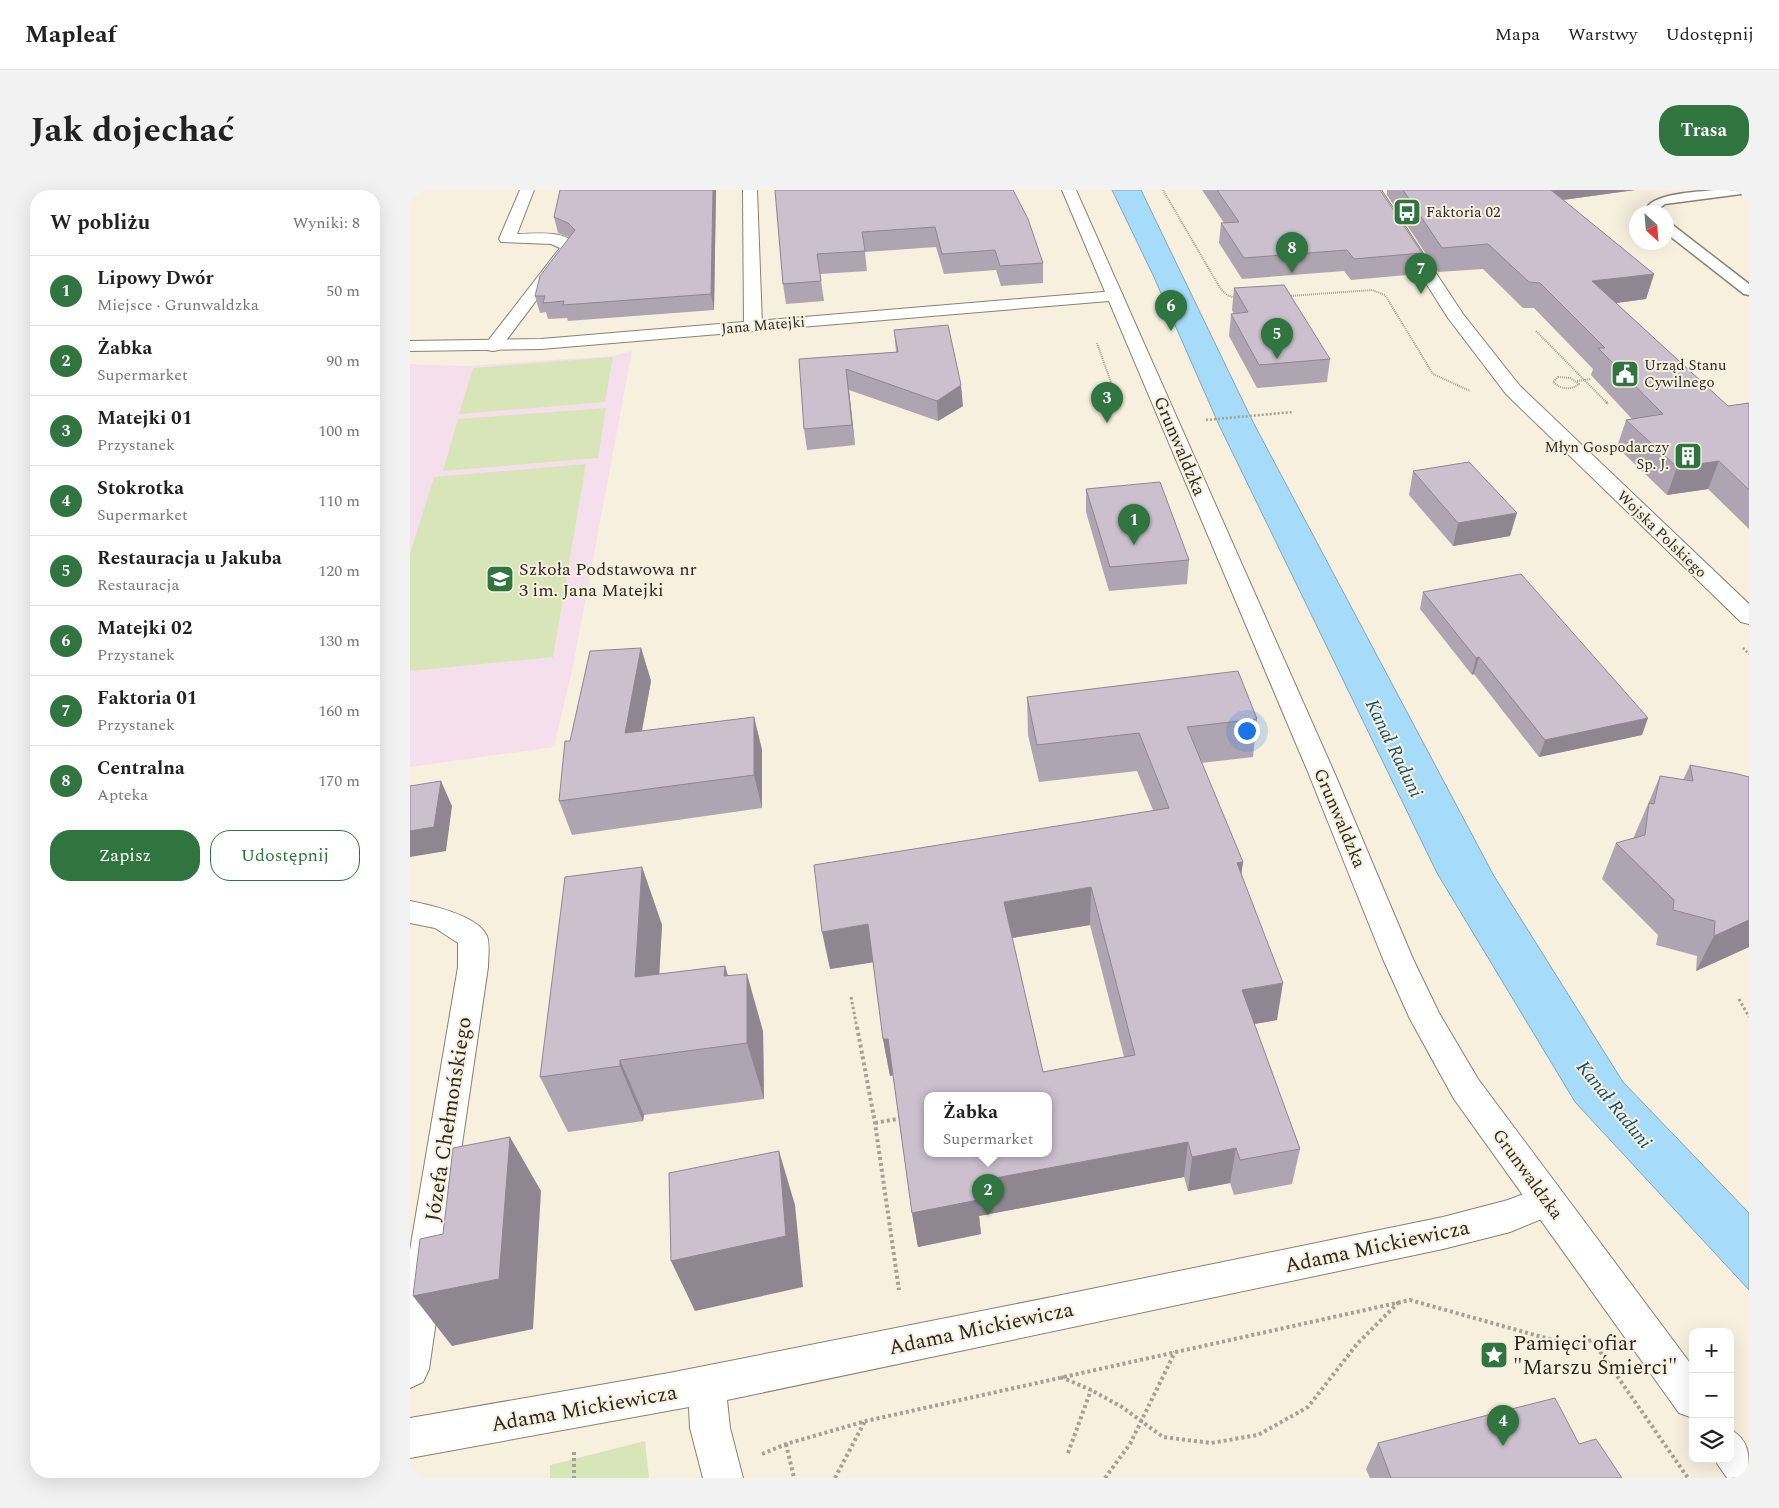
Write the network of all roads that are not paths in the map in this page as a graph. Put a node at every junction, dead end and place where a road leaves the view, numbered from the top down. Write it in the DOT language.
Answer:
graph roads {
  1 [pos="527,190"];
  2 [pos="750,190"];
  3 [pos="1069,190"];
  4 [pos="1374,190"];
  5 [pos="1741,190"];
  6 [pos="1655,205"];
  7 [pos="1674,232"];
  8 [pos="1749,291"];
  9 [pos="1115,296"];
  10 [pos="754,325"];
  11 [pos="410,346"];
  12 [pos="493,346"];
  13 [pos="1745,610"];
  14 [pos="410,912"];
  15 [pos="1548,1201"];
  16 [pos="410,1369"];
  17 [pos="706,1385"];
  18 [pos="1689,1394"];
  19 [pos="410,1438"];
  20 [pos="1734,1454"];
  21 [pos="1749,1475"];
  22 [pos="723,1478"];
  1 -- 12 [label="street"];
  2 -- 10 [label="street"];
  3 -- 9 [label="street, Grunwaldzka"];
  4 -- 13 [label="street, Wojska Polskiego"];
  5 -- 6 [label="lane"];
  7 -- 8 [label="lane"];
  9 -- 10 [label="street, Jana Matejki"];
  9 -- 15 [label="street, Grunwaldzka"];
  10 -- 12 [label="street, Jana Matejki"];
  11 -- 12 [label="street, Jana Matejki"];
  14 -- 16 [label="street, Józefa Chełmońskiego"];
  15 -- 17 [label="street, Adama Mickiewicza"];
  15 -- 18 [label="street, Grunwaldzka"];
  17 -- 19 [label="street, Adama Mickiewicza"];
  17 -- 22 [label="street"];
  20 -- 21 [label="street"];
}
